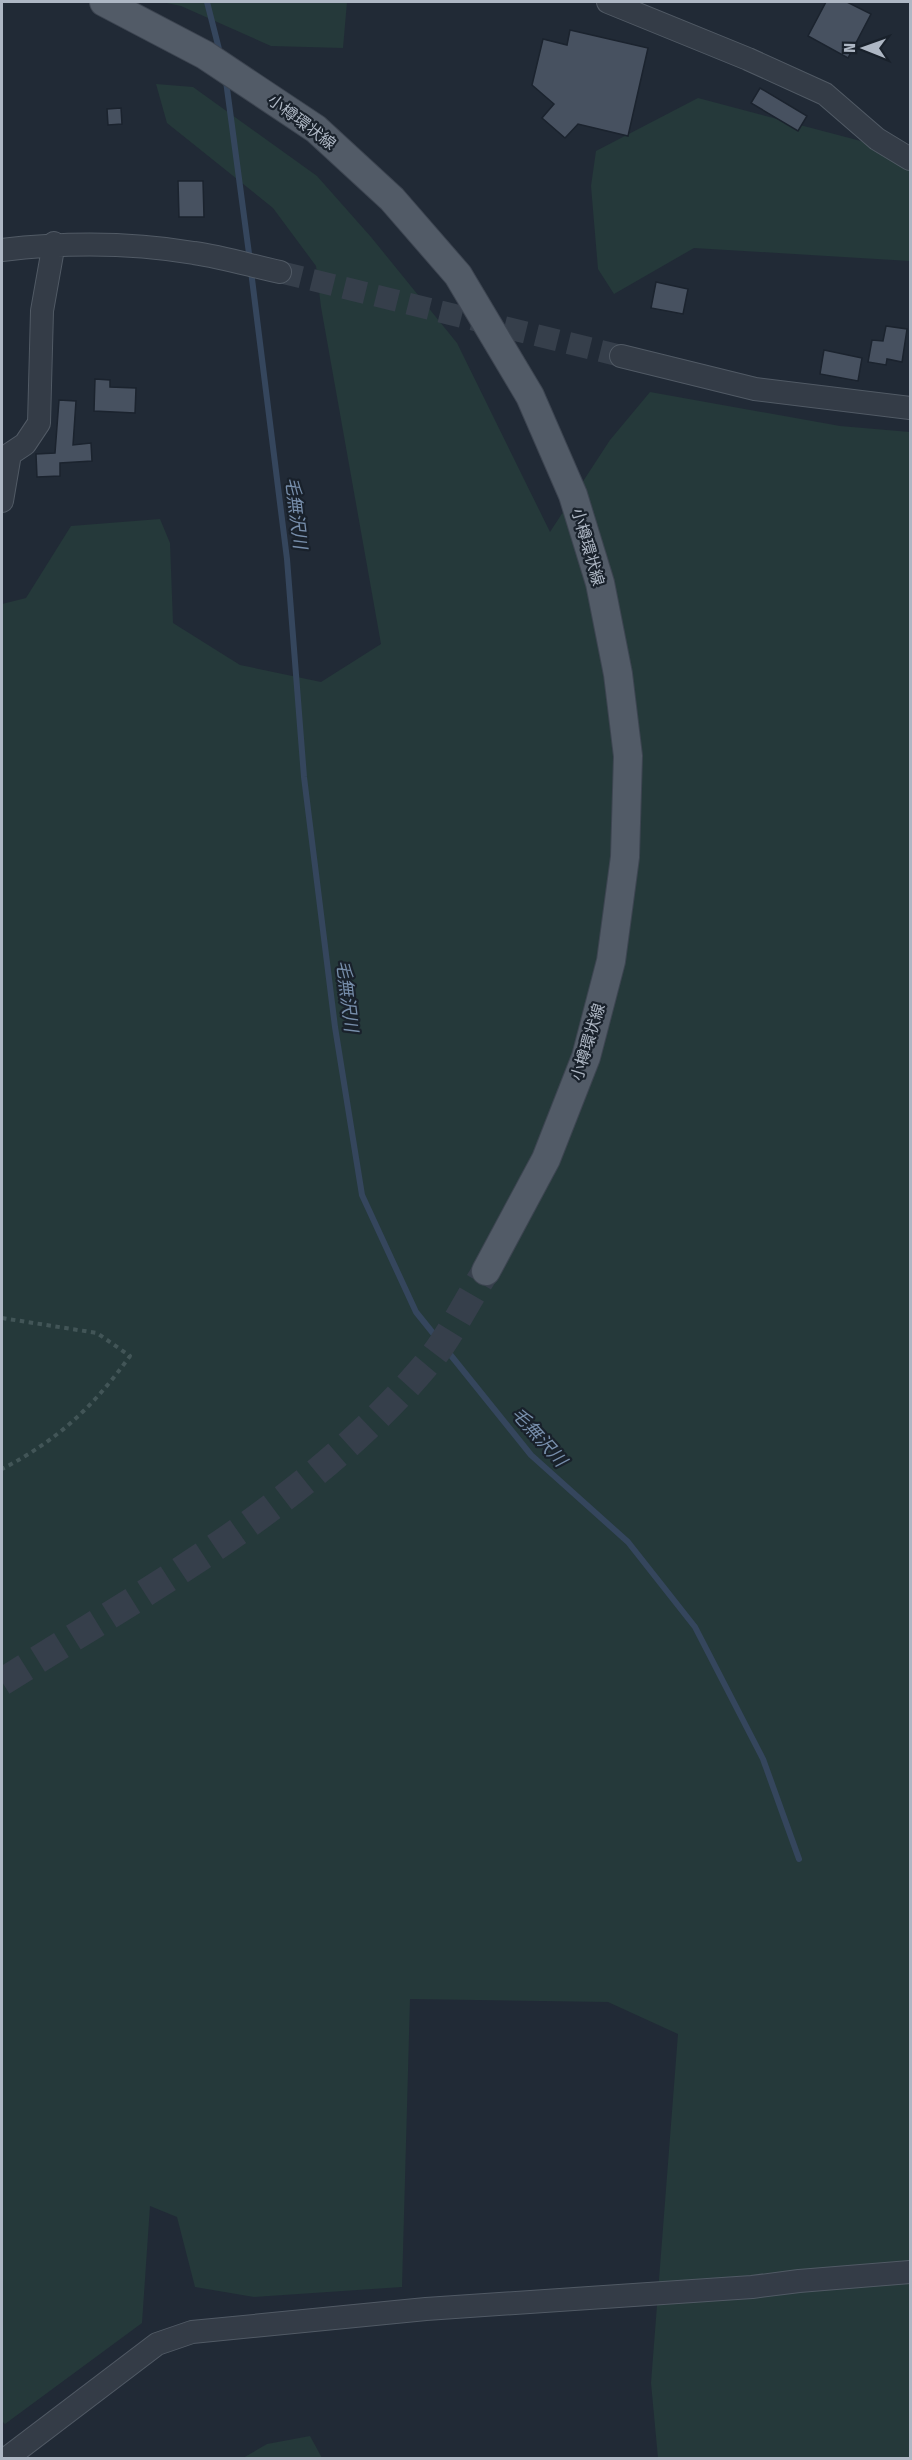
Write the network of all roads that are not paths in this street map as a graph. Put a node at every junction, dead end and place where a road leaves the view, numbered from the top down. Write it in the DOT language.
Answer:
graph roads {
  1 [pos="104,2"];
  2 [pos="608,2"];
  3 [pos="910,159"];
  4 [pos="54,243"];
  5 [pos="2,250"];
  6 [pos="280,272"];
  7 [pos="621,356"];
  8 [pos="910,408"];
  9 [pos="2,501"];
  10 [pos="486,1271"];
  11 [pos="910,2272"];
  12 [pos="7,2458"];
  1 -- 10 [label="main road, 小樽環状線"];
  2 -- 3 [label="street"];
  4 -- 5 [label="street"];
  4 -- 6 [label="street"];
  4 -- 9 [label="street"];
  7 -- 8 [label="street"];
  11 -- 12 [label="street"];
}
